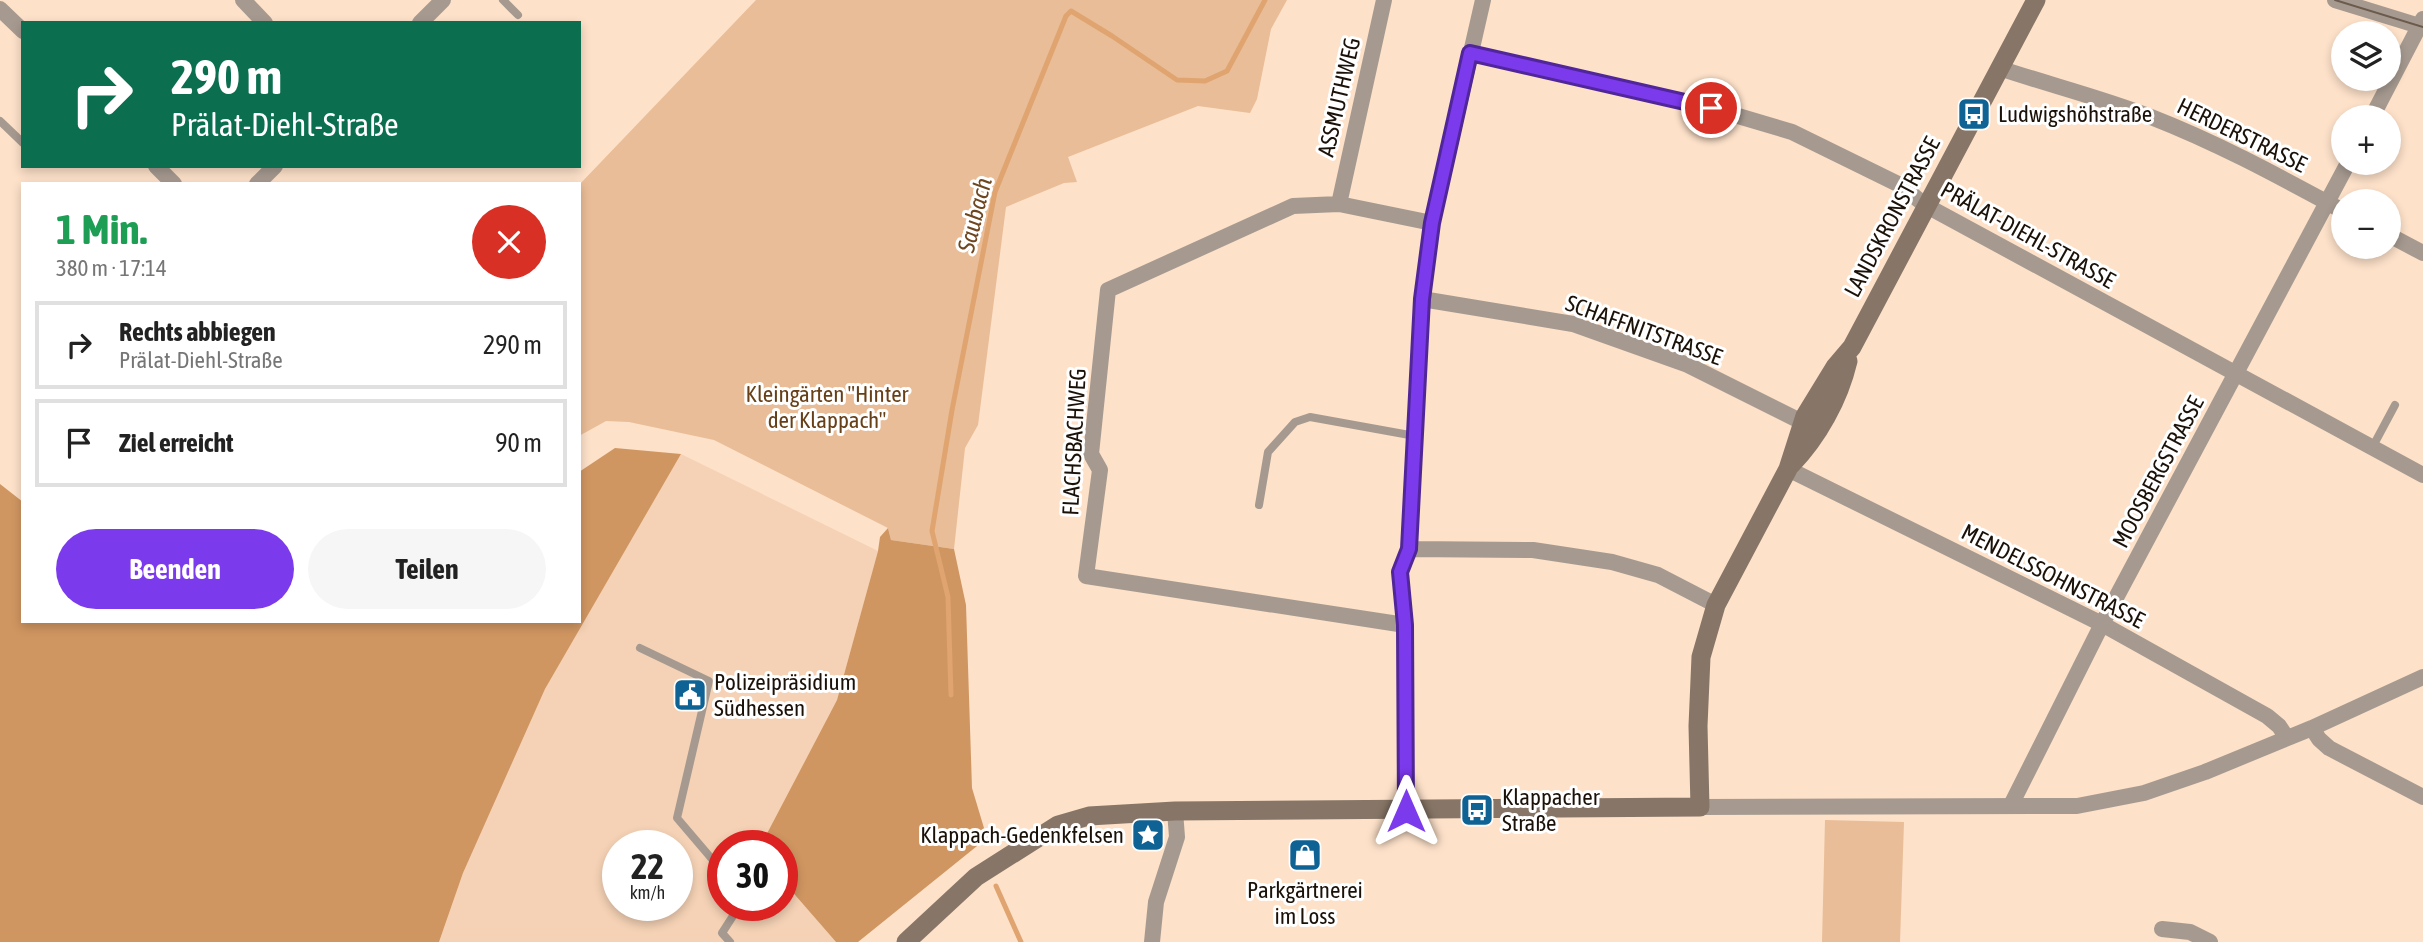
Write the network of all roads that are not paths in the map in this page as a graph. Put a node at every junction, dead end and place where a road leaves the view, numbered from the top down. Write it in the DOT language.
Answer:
graph roads {
  1 [pos="243,0"];
  2 [pos="443,0"];
  3 [pos="503,0"];
  4 [pos="1384,0"];
  5 [pos="1483,0"];
  6 [pos="2036,0"];
  7 [pos="2335,0"];
  8 [pos="0,9"];
  9 [pos="519,16"];
  10 [pos="263,21"];
  11 [pos="422,21"];
  12 [pos="2422,24"];
  13 [pos="21,30"];
  14 [pos="1470,53"];
  15 [pos="1999,68"];
  16 [pos="2378,105"];
  17 [pos="0,121"];
  18 [pos="21,141"];
  19 [pos="158,168"];
  20 [pos="273,168"];
  21 [pos="2342,175"];
  22 [pos="172,182"];
  23 [pos="259,182"];
  24 [pos="2327,202"];
  25 [pos="1339,204"];
  26 [pos="2331,204"];
  27 [pos="1925,205"];
  28 [pos="1432,223"];
  29 [pos="2401,241"];
  30 [pos="2423,253"];
  31 [pos="1422,299"];
  32 [pos="1852,347"];
  33 [pos="2236,375"];
  34 [pos="2395,405"];
  35 [pos="1802,422"];
  36 [pos="1415,436"];
  37 [pos="2372,448"];
  38 [pos="1788,469"];
  39 [pos="2423,475"];
  40 [pos="1259,505"];
  41 [pos="1409,549"];
  42 [pos="1716,605"];
  43 [pos="2102,624"];
  44 [pos="1405,625"];
  45 [pos="640,648"];
  46 [pos="2423,677"];
  47 [pos="2312,728"];
  48 [pos="2287,738"];
  49 [pos="2423,797"];
  50 [pos="2011,805"];
  51 [pos="1700,807"];
  52 [pos="1175,811"];
  53 [pos="1406,811"];
  54 [pos="707,853"];
  55 [pos="730,921"];
  56 [pos="2162,929"];
  57 [pos="730,942"];
  58 [pos="906,942"];
  59 [pos="1152,942"];
  60 [pos="2210,942"];
  1 -- 10 [label="street"];
  2 -- 11 [label="street"];
  3 -- 9 [label="lane"];
  4 -- 25 [label="street, ASSMUTHWEG"];
  5 -- 14 [label="street"];
  6 -- 15 [label="main road, LANDSKRONSTRASSE"];
  7 -- 12 [label="street"];
  8 -- 13 [label="street"];
  12 -- 16 [label="street"];
  14 -- 27 [label="street, PRÄLAT-DIEHL-STRASSE"];
  14 -- 28 [label="street"];
  15 -- 24 [label="street, HERDERSTRASSE"];
  15 -- 27 [label="main road, LANDSKRONSTRASSE"];
  17 -- 18 [label="lane"];
  19 -- 22 [label="street"];
  20 -- 23 [label="street"];
  21 -- 24 [label="street, MOOSBERGSTRASSE"];
  24 -- 26 [label="street, HERDERSTRASSE"];
  24 -- 33 [label="street, MOOSBERGSTRASSE"];
  25 -- 28 [label="street, FLACHSBACHWEG"];
  25 -- 44 [label="street, FLACHSBACHWEG"];
  27 -- 32 [label="main road, LANDSKRONSTRASSE"];
  27 -- 33 [label="street, PRÄLAT-DIEHL-STRASSE"];
  28 -- 31 [label="street"];
  29 -- 30 [label="street"];
  31 -- 35 [label="street, SCHAFFNITSTRASSE"];
  31 -- 36 [label="street"];
  32 -- 35 [label="main road, LANDSKRONSTRASSE"];
  32 -- 38 [label="main road, LANDSKRONSTRASSE"];
  33 -- 37 [label="street, PRÄLAT-DIEHL-STRASSE"];
  33 -- 43 [label="street, MOOSBERGSTRASSE"];
  34 -- 37 [label="lane"];
  35 -- 38 [label="main road, LANDSKRONSTRASSE"];
  36 -- 40 [label="lane"];
  36 -- 41 [label="street"];
  37 -- 39 [label="street, PRÄLAT-DIEHL-STRASSE"];
  38 -- 42 [label="main road, LANDSKRONSTRASSE"];
  38 -- 43 [label="street, MENDELSSOHNSTRASSE"];
  41 -- 42 [label="street"];
  41 -- 44 [label="street"];
  42 -- 51 [label="main road, LANDSKRONSTRASSE"];
  43 -- 48 [label="street, MENDELSSOHNSTRASSE"];
  43 -- 50 [label="street, MOOSBERGSTRASSE"];
  44 -- 53 [label="street"];
  45 -- 54 [label="lane"];
  46 -- 47 [label="street"];
  47 -- 48 [label="street"];
  47 -- 49 [label="street"];
  48 -- 50 [label="street"];
  50 -- 51 [label="street"];
  51 -- 53 [label="main road"];
  52 -- 53 [label="main road"];
  52 -- 58 [label="main road"];
  52 -- 59 [label="street"];
  55 -- 57 [label="lane"];
  56 -- 60 [label="street"];
}
